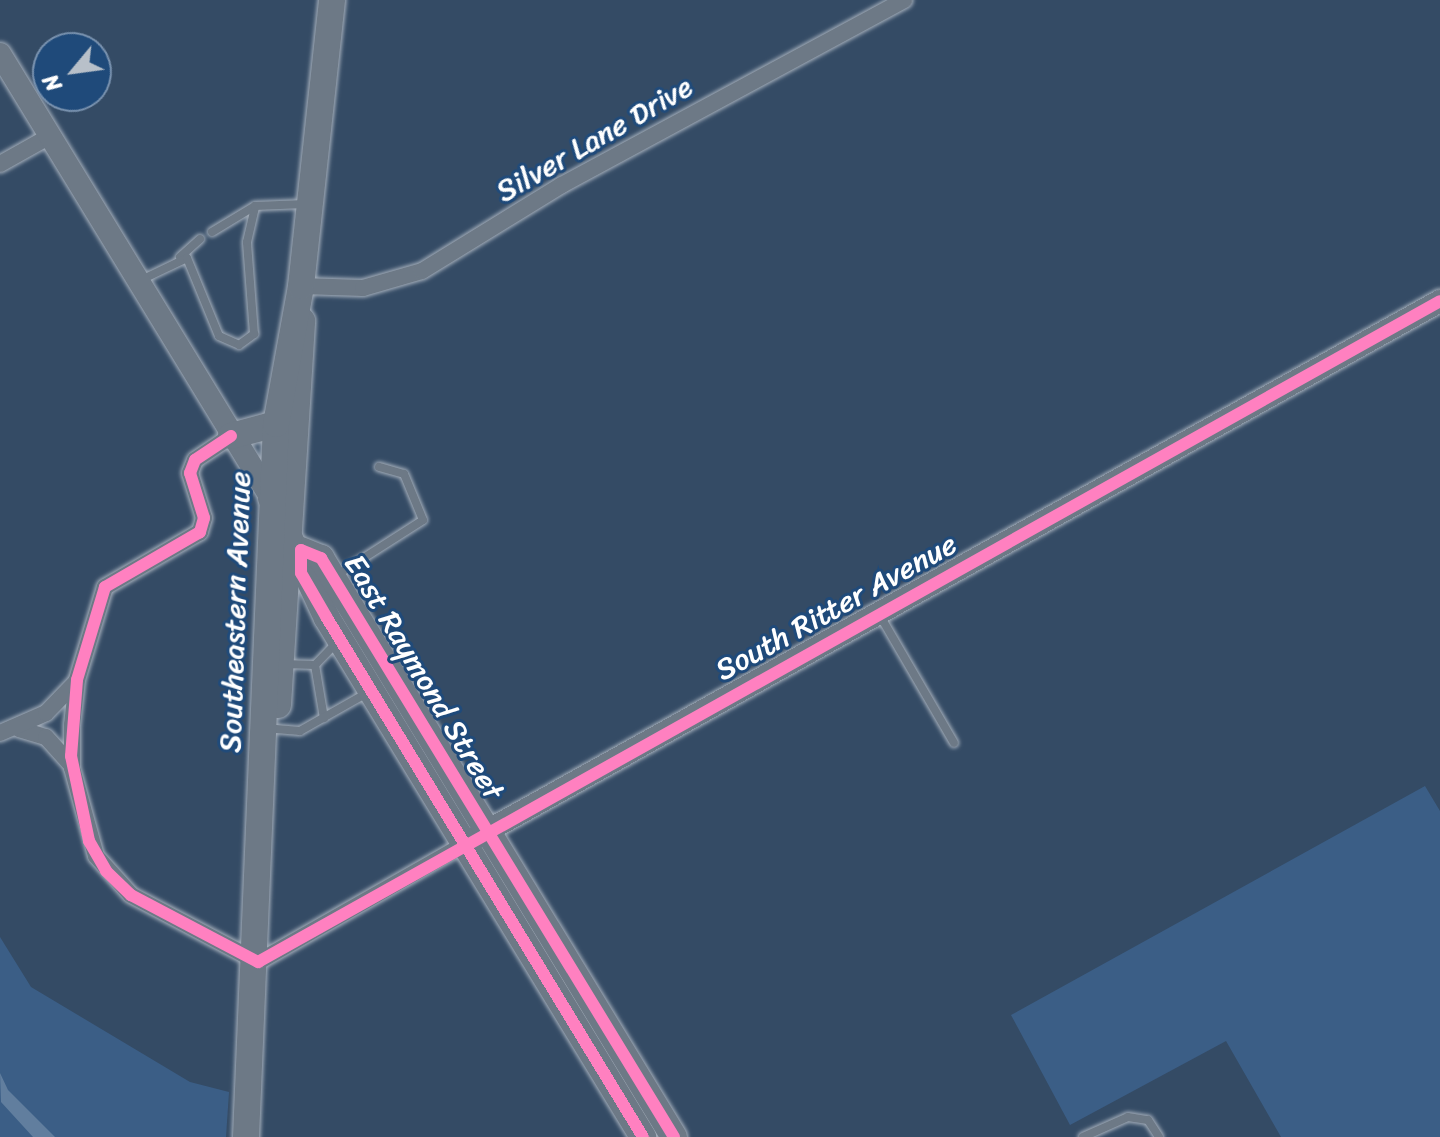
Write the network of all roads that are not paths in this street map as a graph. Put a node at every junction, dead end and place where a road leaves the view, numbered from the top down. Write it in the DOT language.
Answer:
graph roads {
  1 [pos="332,0"];
  2 [pos="904,0"];
  3 [pos="0,54"];
  4 [pos="50,136"];
  5 [pos="0,164"];
  6 [pos="310,204"];
  7 [pos="255,206"];
  8 [pos="212,232"];
  9 [pos="200,239"];
  10 [pos="180,257"];
  11 [pos="138,282"];
  12 [pos="301,286"];
  13 [pos="1440,301"];
  14 [pos="276,424"];
  15 [pos="231,436"];
  16 [pos="379,467"];
  17 [pos="271,498"];
  18 [pos="297,542"];
  19 [pos="333,578"];
  20 [pos="879,613"];
  21 [pos="287,625"];
  22 [pos="333,629"];
  23 [pos="282,664"];
  24 [pos="315,665"];
  25 [pos="77,680"];
  26 [pos="371,691"];
  27 [pos="324,718"];
  28 [pos="19,729"];
  29 [pos="276,729"];
  30 [pos="0,733"];
  31 [pos="954,743"];
  32 [pos="72,768"];
  33 [pos="476,837"];
  34 [pos="259,953"];
  35 [pos="246,1137"];
  36 [pos="643,1137"];
  37 [pos="674,1137"];
  38 [pos="1083,1137"];
  39 [pos="1159,1137"];
  1 -- 6 [label="main road, Southeastern Avenue"];
  2 -- 12 [label="street, Silver Lane Drive"];
  3 -- 4 [label="street, East Raymond Street"];
  4 -- 5 [label="street"];
  4 -- 11 [label="street, East Raymond Street"];
  6 -- 7 [label="lane"];
  6 -- 12 [label="main road, Southeastern Avenue"];
  7 -- 8 [label="lane"];
  7 -- 10 [label="lane"];
  9 -- 10 [label="lane"];
  10 -- 11 [label="lane"];
  11 -- 15 [label="street, East Raymond Street"];
  12 -- 14 [label="main road, Southeastern Avenue"];
  12 -- 18 [label="main road, Southeastern Avenue"];
  13 -- 20 [label="street, South Ritter Avenue"];
  14 -- 15 [label="main road"];
  14 -- 17 [label="main road, Southeastern Avenue"];
  15 -- 17 [label="street, East Raymond Street"];
  15 -- 25 [label="street"];
  16 -- 19 [label="lane"];
  17 -- 18 [label="main road, East Raymond Street"];
  17 -- 34 [label="main road, Southeastern Avenue"];
  18 -- 19 [label="main road, East Raymond Street"];
  18 -- 21 [label="main road, Southeastern Avenue"];
  18 -- 22 [label="main road, East Raymond Street"];
  19 -- 33 [label="main road, East Raymond Street"];
  20 -- 31 [label="lane"];
  20 -- 33 [label="street, South Ritter Avenue"];
  21 -- 22 [label="main road"];
  21 -- 23 [label="main road, Southeastern Avenue"];
  22 -- 24 [label="lane"];
  22 -- 26 [label="main road, East Raymond Street"];
  23 -- 24 [label="lane"];
  23 -- 29 [label="main road, Southeastern Avenue"];
  24 -- 27 [label="lane"];
  25 -- 28 [label="street"];
  25 -- 32 [label="street"];
  26 -- 27 [label="lane"];
  26 -- 33 [label="main road, East Raymond Street"];
  27 -- 29 [label="lane"];
  28 -- 30 [label="street"];
  28 -- 32 [label="street"];
  29 -- 34 [label="main road, Southeastern Avenue"];
  32 -- 34 [label="street"];
  33 -- 34 [label="street, South Ritter Avenue"];
  33 -- 36 [label="main road, East Raymond Street"];
  33 -- 37 [label="main road, East Raymond Street"];
  34 -- 35 [label="main road, Southeastern Avenue"];
  38 -- 39 [label="lane"];
}
